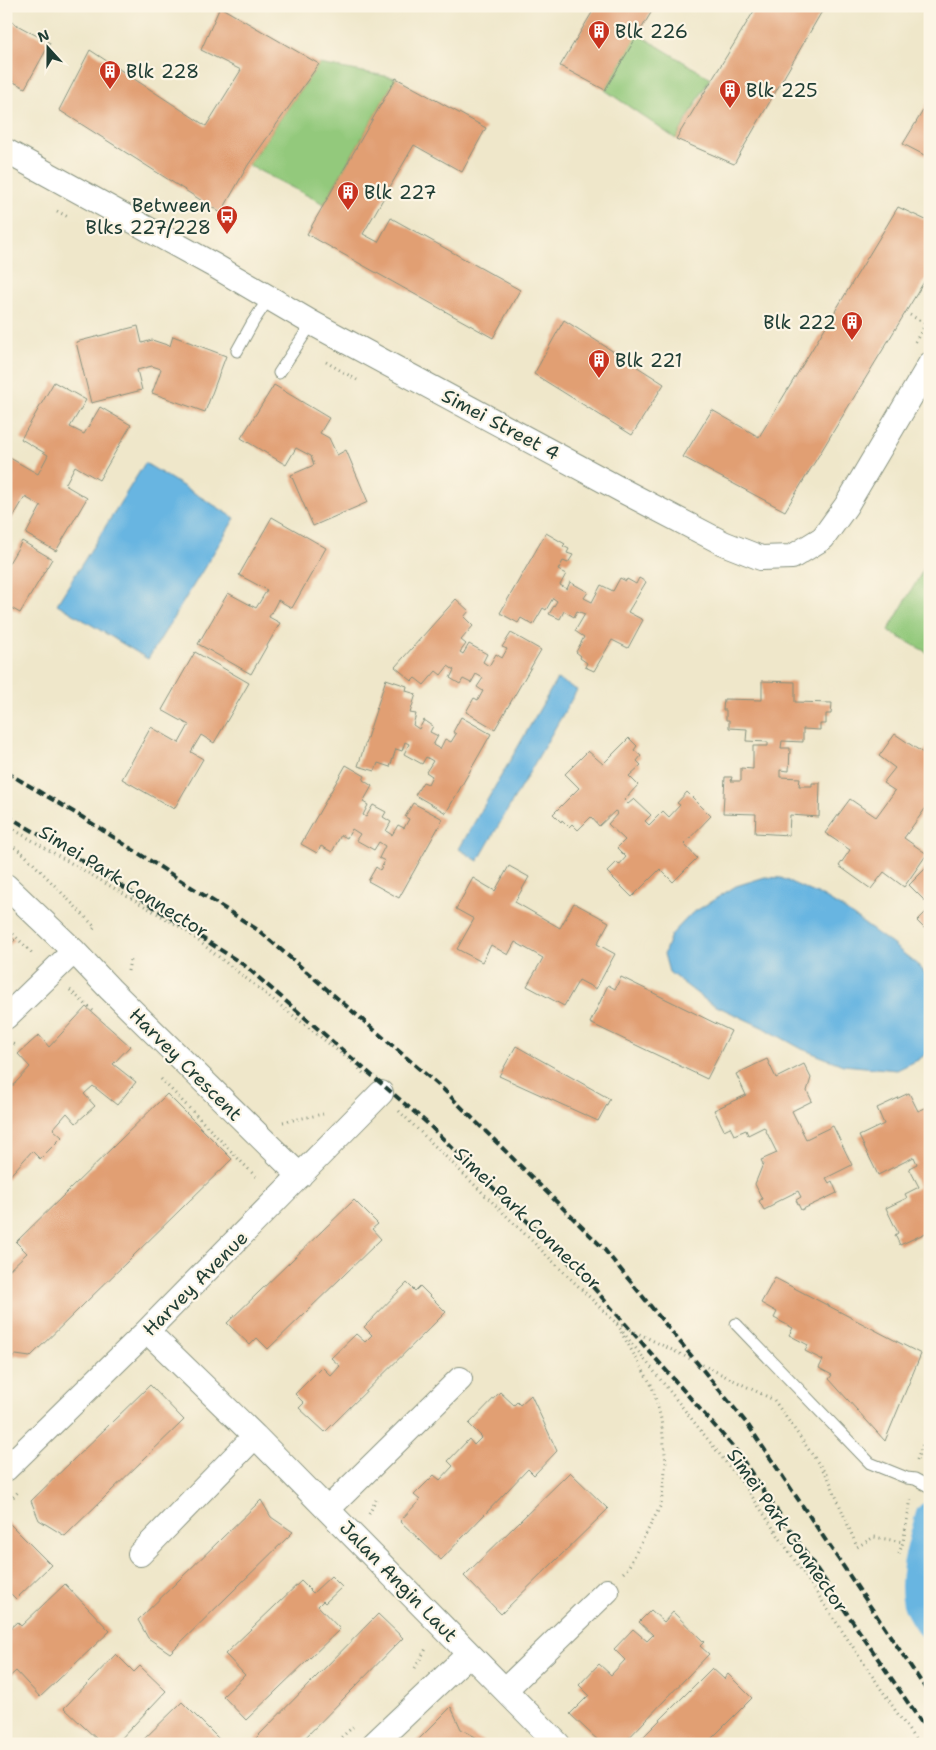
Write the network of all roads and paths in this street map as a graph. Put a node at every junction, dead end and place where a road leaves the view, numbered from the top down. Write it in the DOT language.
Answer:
graph roads {
  1 [pos="6,151"];
  2 [pos="269,298"];
  3 [pos="910,315"];
  4 [pos="930,317"];
  5 [pos="312,322"];
  6 [pos="928,325"];
  7 [pos="911,349"];
  8 [pos="237,352"];
  9 [pos="930,364"];
  10 [pos="279,373"];
  11 [pos="6,825"];
  12 [pos="6,842"];
  13 [pos="6,886"];
  14 [pos="6,927"];
  15 [pos="79,944"];
  16 [pos="51,973"];
  17 [pos="94,1013"];
  18 [pos="6,1017"];
  19 [pos="157,1074"];
  20 [pos="381,1093"];
  21 [pos="323,1114"];
  22 [pos="275,1124"];
  23 [pos="300,1176"];
  24 [pos="258,1179"];
  25 [pos="615,1322"];
  26 [pos="736,1324"];
  27 [pos="147,1331"];
  28 [pos="460,1379"];
  29 [pos="930,1425"];
  30 [pos="255,1436"];
  31 [pos="917,1461"];
  32 [pos="6,1469"];
  33 [pos="927,1485"];
  34 [pos="911,1499"];
  35 [pos="328,1509"];
  36 [pos="903,1542"];
  37 [pos="140,1554"];
  38 [pos="898,1554"];
  39 [pos="607,1591"];
  40 [pos="470,1654"];
  41 [pos="504,1690"];
  42 [pos="374,1744"];
  43 [pos="558,1744"];
  44 [pos="918,1744"];
  1 -- 2 [label="street, Simei Street 4"];
  2 -- 5 [label="street, Simei Street 4"];
  2 -- 8 [label="lane"];
  3 -- 6 [label="path"];
  4 -- 6 [label="path"];
  5 -- 9 [label="street, Simei Street 4"];
  5 -- 10 [label="lane"];
  6 -- 7 [label="path"];
  11 -- 20 [label="path, Simei Park Connector"];
  12 -- 15 [label="path"];
  13 -- 15 [label="street, Harvey Crescent"];
  14 -- 16 [label="path"];
  15 -- 16 [label="street"];
  15 -- 23 [label="street, Harvey Crescent"];
  16 -- 17 [label="path"];
  16 -- 18 [label="street"];
  19 -- 24 [label="path"];
  20 -- 23 [label="street, Harvey Avenue"];
  20 -- 25 [label="path, Simei Park Connector"];
  21 -- 22 [label="path"];
  23 -- 27 [label="street, Harvey Avenue"];
  25 -- 36 [label="path"];
  25 -- 39 [label="path"];
  25 -- 44 [label="path, Simei Park Connector"];
  26 -- 33 [label="lane"];
  27 -- 30 [label="street, Jalan Angin Laut"];
  27 -- 32 [label="street, Harvey Avenue"];
  28 -- 35 [label="street, Jalan Angin Laut"];
  29 -- 31 [label="path"];
  30 -- 35 [label="street, Jalan Angin Laut"];
  30 -- 37 [label="street"];
  34 -- 36 [label="path"];
  35 -- 40 [label="street, Jalan Angin Laut"];
  36 -- 38 [label="path"];
  39 -- 41 [label="street"];
  40 -- 41 [label="street, Jalan Angin Laut"];
  40 -- 42 [label="street, Jalan Angin Laut"];
  41 -- 43 [label="street, Jalan Angin Laut"];
}
